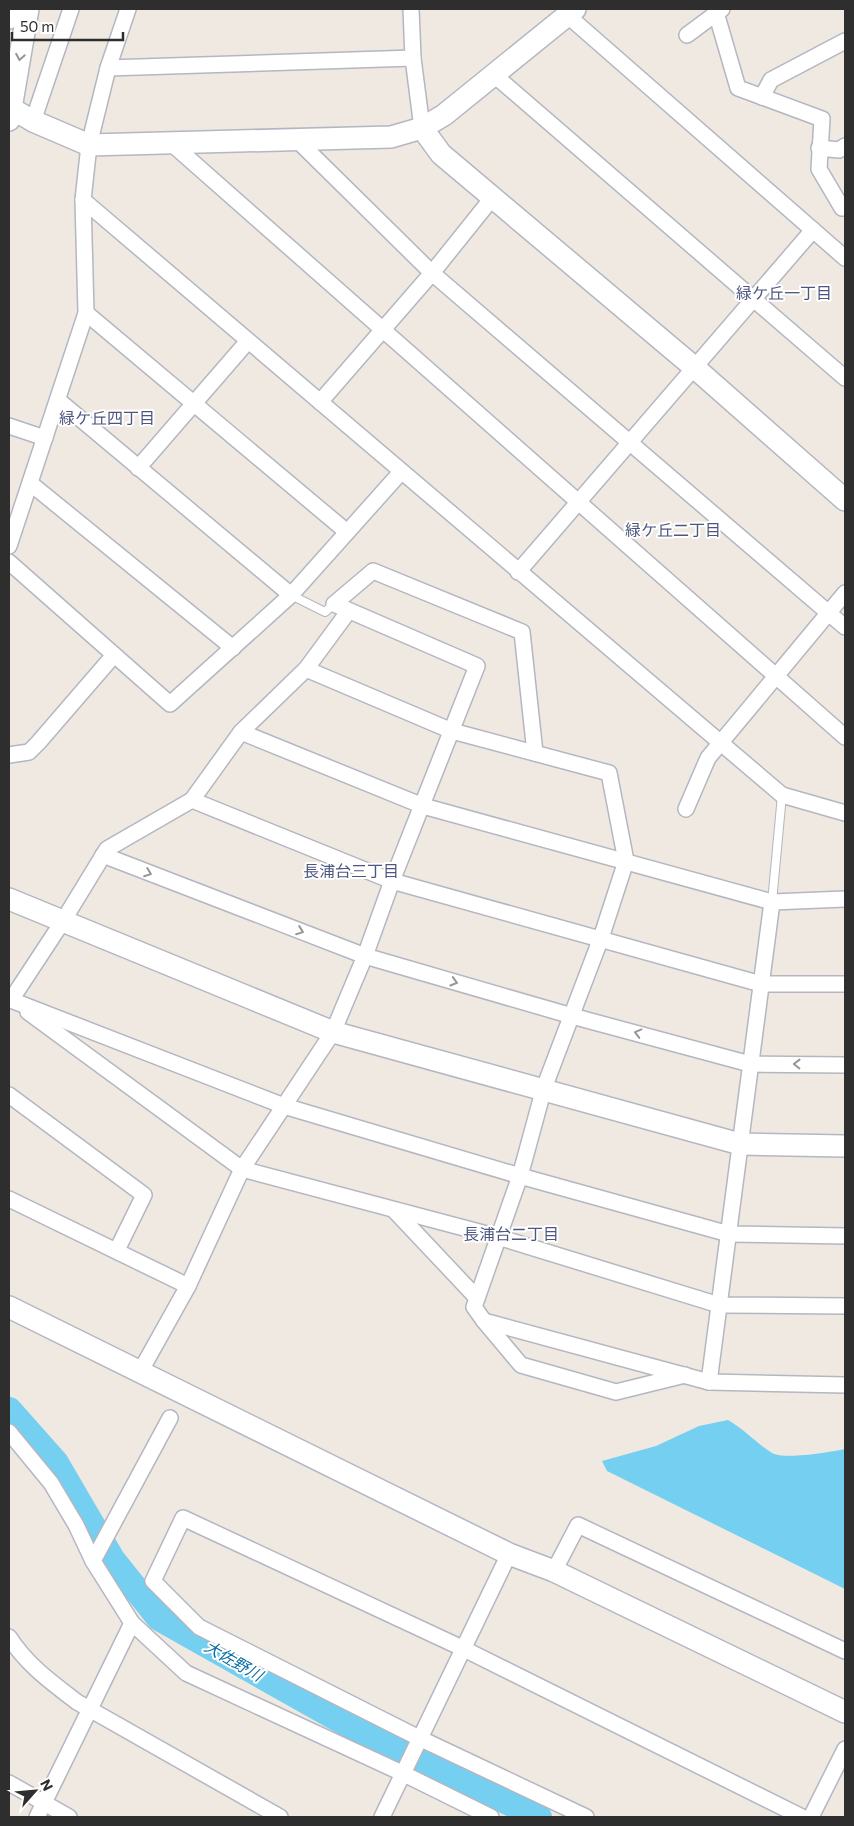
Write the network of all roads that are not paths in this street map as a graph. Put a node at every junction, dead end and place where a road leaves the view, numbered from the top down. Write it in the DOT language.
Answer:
graph roads {
  1 [pos="10,9"];
  2 [pos="28,9"];
  3 [pos="70,9"];
  4 [pos="128,9"];
  5 [pos="411,9"];
  6 [pos="718,11"];
  7 [pos="571,12"];
  8 [pos="9,18"];
  9 [pos="687,35"];
  10 [pos="845,41"];
  11 [pos="413,58"];
  12 [pos="108,68"];
  13 [pos="493,74"];
  14 [pos="762,97"];
  15 [pos="10,112"];
  16 [pos="33,121"];
  17 [pos="422,128"];
  18 [pos="295,138"];
  19 [pos="171,143"];
  20 [pos="88,145"];
  21 [pos="845,146"];
  22 [pos="819,148"];
  23 [pos="493,197"];
  24 [pos="83,200"];
  25 [pos="845,208"];
  26 [pos="813,230"];
  27 [pos="845,258"];
  28 [pos="432,273"];
  29 [pos="754,299"];
  30 [pos="86,313"];
  31 [pos="382,329"];
  32 [pos="248,341"];
  33 [pos="695,368"];
  34 [pos="845,378"];
  35 [pos="58,400"];
  36 [pos="320,402"];
  37 [pos="194,404"];
  38 [pos="9,426"];
  39 [pos="45,438"];
  40 [pos="630,442"];
  41 [pos="138,468"];
  42 [pos="401,472"];
  43 [pos="30,484"];
  44 [pos="845,500"];
  45 [pos="578,502"];
  46 [pos="347,532"];
  47 [pos="9,546"];
  48 [pos="9,562"];
  49 [pos="518,572"];
  50 [pos="845,593"];
  51 [pos="291,595"];
  52 [pos="334,604"];
  53 [pos="348,612"];
  54 [pos="829,613"];
  55 [pos="845,627"];
  56 [pos="232,648"];
  57 [pos="114,655"];
  58 [pos="306,669"];
  59 [pos="776,676"];
  60 [pos="452,731"];
  61 [pos="241,732"];
  62 [pos="845,737"];
  63 [pos="720,744"];
  64 [pos="535,753"];
  65 [pos="9,755"];
  66 [pos="782,795"];
  67 [pos="192,800"];
  68 [pos="423,806"];
  69 [pos="686,810"];
  70 [pos="845,813"];
  71 [pos="103,855"];
  72 [pos="626,861"];
  73 [pos="392,881"];
  74 [pos="9,899"];
  75 [pos="845,899"];
  76 [pos="772,902"];
  77 [pos="64,921"];
  78 [pos="601,938"];
  79 [pos="365,956"];
  80 [pos="761,984"];
  81 [pos="845,984"];
  82 [pos="10,999"];
  83 [pos="572,1016"];
  84 [pos="333,1032"];
  85 [pos="750,1064"];
  86 [pos="845,1065"];
  87 [pos="544,1088"];
  88 [pos="9,1095"];
  89 [pos="284,1106"];
  90 [pos="740,1144"];
  91 [pos="845,1146"];
  92 [pos="242,1169"];
  93 [pos="520,1176"];
  94 [pos="9,1199"];
  95 [pos="393,1209"];
  96 [pos="728,1234"];
  97 [pos="845,1236"];
  98 [pos="498,1237"];
  99 [pos="117,1250"];
  100 [pos="188,1286"];
  101 [pos="477,1298"];
  102 [pos="719,1304"];
  103 [pos="845,1306"];
  104 [pos="9,1307"];
  105 [pos="484,1321"];
  106 [pos="140,1372"];
  107 [pos="686,1375"];
  108 [pos="709,1382"];
  109 [pos="845,1385"];
  110 [pos="170,1418"];
  111 [pos="9,1432"];
  112 [pos="509,1554"];
  113 [pos="93,1561"];
  114 [pos="554,1572"];
  115 [pos="132,1623"];
  116 [pos="9,1637"];
  117 [pos="462,1648"];
  118 [pos="845,1650"];
  119 [pos="90,1710"];
  120 [pos="845,1712"];
  121 [pos="419,1738"];
  122 [pos="845,1749"];
  123 [pos="402,1773"];
  124 [pos="9,1783"];
  125 [pos="41,1811"];
  126 [pos="69,1817"];
  127 [pos="280,1817"];
  128 [pos="382,1817"];
  129 [pos="491,1817"];
  130 [pos="586,1817"];
  131 [pos="802,1817"];
  132 [pos="811,1817"];
  1 -- 8 [label="street"];
  2 -- 15 [label="street, one-way"];
  3 -- 16 [label="street"];
  4 -- 12 [label="street"];
  5 -- 11 [label="street"];
  6 -- 9 [label="street"];
  6 -- 14 [label="street"];
  7 -- 13 [label="street"];
  7 -- 26 [label="street"];
  10 -- 14 [label="street"];
  11 -- 12 [label="street"];
  11 -- 17 [label="street"];
  12 -- 20 [label="street"];
  13 -- 17 [label="street"];
  13 -- 29 [label="street"];
  14 -- 22 [label="street"];
  15 -- 16 [label="street"];
  16 -- 20 [label="street"];
  17 -- 18 [label="street"];
  17 -- 23 [label="street"];
  18 -- 19 [label="street"];
  18 -- 28 [label="street"];
  19 -- 20 [label="street"];
  19 -- 31 [label="street"];
  20 -- 24 [label="street"];
  21 -- 22 [label="street"];
  22 -- 25 [label="street"];
  23 -- 28 [label="street"];
  23 -- 33 [label="street"];
  24 -- 30 [label="street"];
  24 -- 32 [label="street"];
  26 -- 27 [label="street"];
  26 -- 29 [label="street"];
  28 -- 31 [label="street"];
  28 -- 40 [label="street"];
  29 -- 33 [label="street"];
  29 -- 34 [label="street"];
  30 -- 35 [label="street"];
  30 -- 37 [label="street"];
  31 -- 36 [label="street"];
  31 -- 45 [label="street"];
  32 -- 36 [label="street"];
  32 -- 37 [label="street"];
  33 -- 40 [label="street"];
  33 -- 44 [label="street"];
  35 -- 39 [label="street"];
  35 -- 41 [label="street"];
  36 -- 42 [label="street"];
  37 -- 41 [label="street"];
  37 -- 46 [label="street"];
  38 -- 39 [label="street"];
  39 -- 43 [label="street"];
  40 -- 45 [label="street"];
  40 -- 54 [label="street"];
  41 -- 51 [label="street"];
  42 -- 46 [label="street"];
  42 -- 49 [label="street"];
  43 -- 47 [label="street"];
  43 -- 56 [label="street"];
  45 -- 49 [label="street"];
  45 -- 59 [label="street"];
  46 -- 51 [label="street"];
  48 -- 57 [label="street"];
  49 -- 63 [label="street"];
  50 -- 54 [label="street"];
  51 -- 52 [label="lane"];
  51 -- 56 [label="street"];
  52 -- 53 [label="street"];
  52 -- 64 [label="street"];
  53 -- 58 [label="street"];
  53 -- 60 [label="street"];
  54 -- 55 [label="street"];
  54 -- 59 [label="street"];
  56 -- 57 [label="street"];
  57 -- 65 [label="street"];
  58 -- 60 [label="street"];
  58 -- 61 [label="street"];
  59 -- 62 [label="street"];
  59 -- 63 [label="street"];
  60 -- 64 [label="street"];
  60 -- 68 [label="street"];
  61 -- 67 [label="street"];
  61 -- 68 [label="street"];
  63 -- 66 [label="street"];
  63 -- 69 [label="street"];
  64 -- 72 [label="street"];
  66 -- 70 [label="street"];
  66 -- 76 [label="lane"];
  67 -- 71 [label="street"];
  67 -- 73 [label="street"];
  68 -- 72 [label="street"];
  68 -- 73 [label="street"];
  71 -- 77 [label="street"];
  71 -- 79 [label="street, one-way"];
  72 -- 76 [label="street"];
  72 -- 78 [label="street"];
  73 -- 78 [label="street"];
  73 -- 79 [label="street"];
  74 -- 77 [label="street"];
  75 -- 76 [label="street"];
  76 -- 80 [label="street"];
  77 -- 82 [label="street"];
  77 -- 84 [label="street"];
  78 -- 80 [label="street"];
  78 -- 83 [label="street"];
  79 -- 83 [label="street, one-way"];
  79 -- 84 [label="street"];
  80 -- 81 [label="street"];
  80 -- 85 [label="street"];
  82 -- 89 [label="street"];
  82 -- 92 [label="street"];
  85 -- 83 [label="street, one-way"];
  83 -- 87 [label="street"];
  84 -- 87 [label="street"];
  84 -- 89 [label="street"];
  86 -- 85 [label="street, one-way"];
  85 -- 90 [label="street"];
  87 -- 90 [label="street"];
  87 -- 93 [label="street"];
  88 -- 99 [label="street"];
  89 -- 92 [label="street"];
  89 -- 93 [label="street"];
  90 -- 91 [label="street"];
  90 -- 96 [label="street"];
  92 -- 95 [label="street"];
  92 -- 100 [label="street"];
  93 -- 96 [label="street"];
  93 -- 98 [label="street"];
  94 -- 99 [label="street"];
  95 -- 98 [label="street"];
  95 -- 101 [label="street"];
  96 -- 97 [label="street"];
  96 -- 102 [label="street"];
  98 -- 101 [label="street"];
  98 -- 102 [label="street"];
  99 -- 100 [label="street"];
  100 -- 106 [label="street"];
  101 -- 105 [label="street"];
  102 -- 103 [label="street"];
  102 -- 108 [label="street"];
  104 -- 106 [label="street"];
  105 -- 107 [label="street"];
  105 -- 107 [label="street"];
  106 -- 112 [label="street"];
  107 -- 108 [label="street"];
  108 -- 109 [label="street"];
  110 -- 113 [label="street"];
  111 -- 113 [label="street"];
  112 -- 114 [label="street"];
  112 -- 117 [label="street"];
  113 -- 115 [label="street"];
  114 -- 118 [label="street"];
  114 -- 120 [label="street"];
  115 -- 119 [label="street"];
  115 -- 123 [label="street"];
  116 -- 119 [label="street"];
  117 -- 121 [label="street"];
  117 -- 121 [label="street"];
  117 -- 131 [label="street"];
  119 -- 125 [label="street"];
  119 -- 127 [label="street"];
  121 -- 123 [label="street"];
  121 -- 130 [label="street"];
  122 -- 132 [label="street"];
  123 -- 128 [label="street"];
  123 -- 129 [label="street"];
  124 -- 125 [label="street"];
  125 -- 126 [label="street"];
}
